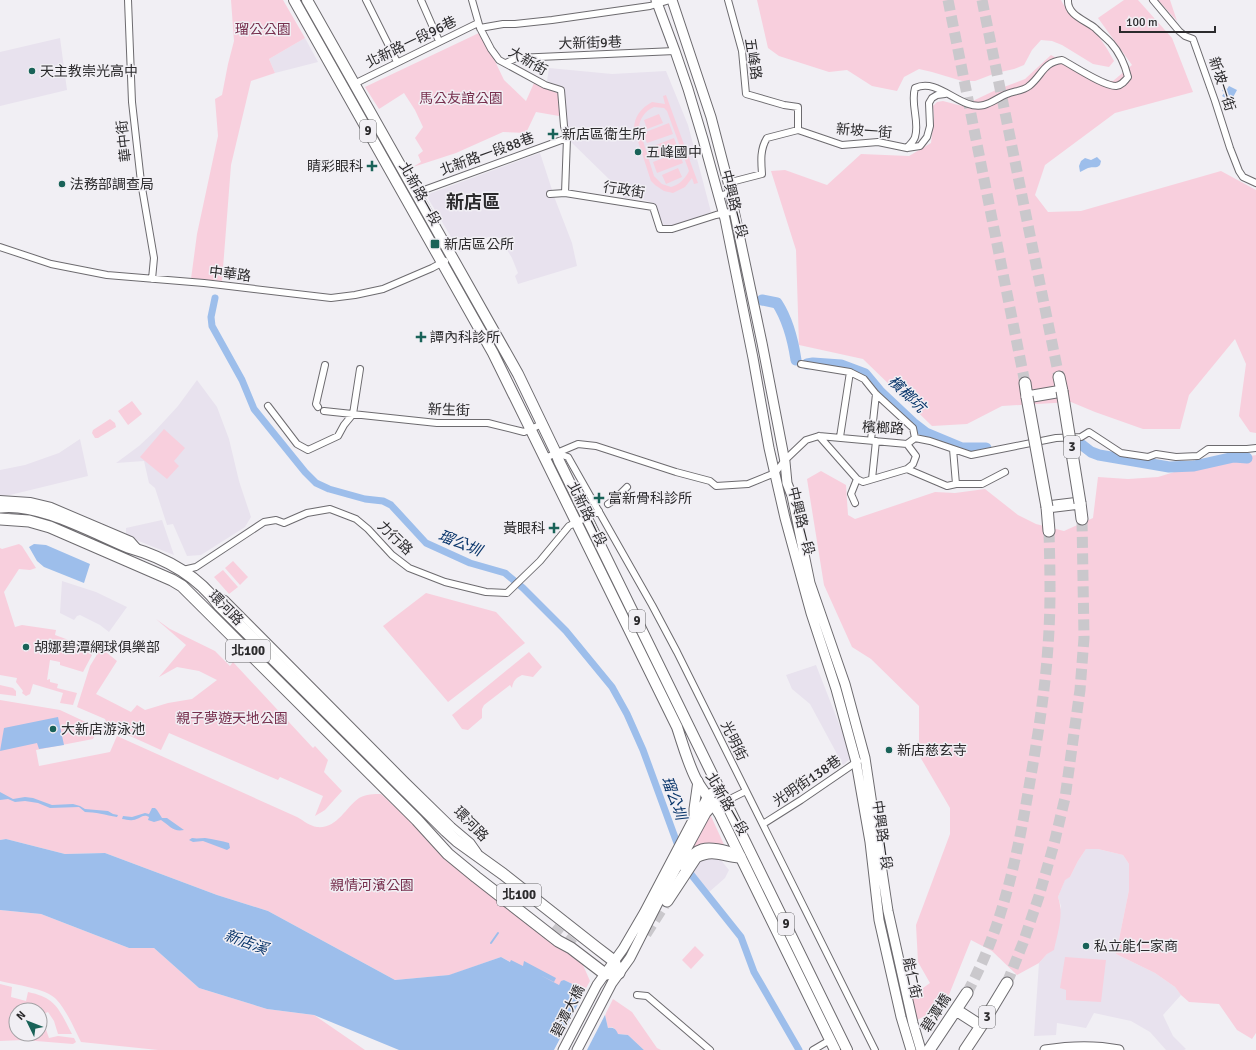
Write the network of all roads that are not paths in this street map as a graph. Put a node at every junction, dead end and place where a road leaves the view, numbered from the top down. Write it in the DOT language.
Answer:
graph roads {
  1 [pos="128,0"];
  2 [pos="294,0"];
  3 [pos="366,0"];
  4 [pos="421,0"];
  5 [pos="472,0"];
  6 [pos="671,0"];
  7 [pos="728,0"];
  8 [pos="1068,0"];
  9 [pos="1153,0"];
  10 [pos="310,1"];
  11 [pos="657,2"];
  12 [pos="479,26"];
  13 [pos="439,41"];
  14 [pos="675,51"];
  15 [pos="397,62"];
  16 [pos="506,63"];
  17 [pos="354,84"];
  18 [pos="947,94"];
  19 [pos="798,130"];
  20 [pos="567,138"];
  21 [pos="907,148"];
  22 [pos="1256,183"];
  23 [pos="416,192"];
  24 [pos="565,193"];
  25 [pos="730,193"];
  26 [pos="550,194"];
  27 [pos="719,196"];
  28 [pos="734,211"];
  29 [pos="723,213"];
  30 [pos="0,247"];
  31 [pos="452,257"];
  32 [pos="442,263"];
  33 [pos="152,278"];
  34 [pos="801,364"];
  35 [pos="326,365"];
  36 [pos="360,369"];
  37 [pos="850,372"];
  38 [pos="1059,377"];
  39 [pos="1025,384"];
  40 [pos="1062,391"];
  41 [pos="876,394"];
  42 [pos="1027,397"];
  43 [pos="268,406"];
  44 [pos="318,407"];
  45 [pos="324,411"];
  46 [pos="353,414"];
  47 [pos="542,424"];
  48 [pos="530,430"];
  49 [pos="819,436"];
  50 [pos="840,437"];
  51 [pos="915,438"];
  52 [pos="873,440"];
  53 [pos="906,444"];
  54 [pos="1256,448"];
  55 [pos="952,449"];
  56 [pos="556,453"];
  57 [pos="544,458"];
  58 [pos="785,462"];
  59 [pos="907,469"];
  60 [pos="1005,472"];
  61 [pos="775,473"];
  62 [pos="857,479"];
  63 [pos="872,479"];
  64 [pos="956,484"];
  65 [pos="627,487"];
  66 [pos="0,499"];
  67 [pos="855,503"];
  68 [pos="1080,503"];
  69 [pos="608,504"];
  70 [pos="0,507"];
  71 [pos="1046,507"];
  72 [pos="599,511"];
  73 [pos="586,517"];
  74 [pos="1082,519"];
  75 [pos="0,520"];
  76 [pos="576,522"];
  77 [pos="1049,531"];
  78 [pos="141,551"];
  79 [pos="183,570"];
  80 [pos="860,760"];
  81 [pos="698,781"];
  82 [pos="719,788"];
  83 [pos="746,791"];
  84 [pos="724,798"];
  85 [pos="711,800"];
  86 [pos="694,818"];
  87 [pos="417,820"];
  88 [pos="763,824"];
  89 [pos="438,842"];
  90 [pos="740,857"];
  91 [pos="667,885"];
  92 [pos="667,901"];
  93 [pos="884,912"];
  94 [pos="552,928"];
  95 [pos="612,969"];
  96 [pos="1007,983"];
  97 [pos="967,993"];
  98 [pos="637,995"];
  99 [pos="956,1010"];
  100 [pos="981,1026"];
  101 [pos="830,1040"];
  102 [pos="564,1050"];
  103 [pos="577,1050"];
  104 [pos="710,1050"];
  105 [pos="813,1050"];
  106 [pos="835,1050"];
  107 [pos="847,1050"];
  108 [pos="875,1050"];
  109 [pos="911,1050"];
  110 [pos="916,1050"];
  111 [pos="921,1050"];
  112 [pos="929,1050"];
  113 [pos="965,1050"];
  114 [pos="1045,1050"];
  115 [pos="1119,1050"];
  1 -- 33 [label="street, 華中街"];
  2 -- 32 [label="main road, 北新路一段 / 9"];
  3 -- 15 [label="street"];
  4 -- 13 [label="street"];
  5 -- 12 [label="street, 大新街"];
  6 -- 11 [label="street, 北新路一段96巷"];
  6 -- 25 [label="street, 中興路一段"];
  7 -- 19 [label="street, 五峰路"];
  8 -- 18 [label="street, 新坡一街"];
  9 -- 22 [label="street, 新坡一街"];
  10 -- 17 [label="main road, 北新路一段 / 9"];
  11 -- 12 [label="street, 北新路一段96巷"];
  11 -- 14 [label="street, 中興路一段"];
  12 -- 13 [label="street, 北新路一段96巷"];
  12 -- 16 [label="street, 大新街"];
  13 -- 15 [label="street, 北新路一段96巷"];
  14 -- 16 [label="street, 大新街9巷"];
  14 -- 27 [label="street, 中興路一段"];
  15 -- 17 [label="street, 北新路一段96巷"];
  16 -- 20 [label="street, 大新街"];
  17 -- 23 [label="main road, 北新路一段 / 9"];
  18 -- 21 [label="street, 新坡一街"];
  18 -- 21 [label="street, 新坡一街"];
  19 -- 21 [label="street, 新坡一街"];
  19 -- 25 [label="street"];
  20 -- 23 [label="street, 北新路一段88巷"];
  20 -- 24 [label="street"];
  23 -- 31 [label="main road, 北新路一段 / 9"];
  24 -- 26 [label="street, 行政街"];
  24 -- 29 [label="street, 行政街"];
  25 -- 27 [label="street"];
  25 -- 28 [label="street, 中興路一段"];
  27 -- 29 [label="street, 中興路一段"];
  28 -- 29 [label="street"];
  28 -- 58 [label="street, 中興路一段"];
  29 -- 61 [label="street, 中興路一段"];
  30 -- 33 [label="street, 中華路"];
  31 -- 32 [label="street, 中華路"];
  31 -- 47 [label="main road, 北新路一段 / 9"];
  32 -- 33 [label="street, 中華路"];
  32 -- 48 [label="main road, 北新路一段 / 9"];
  34 -- 37 [label="street"];
  35 -- 44 [label="street"];
  36 -- 46 [label="street"];
  37 -- 41 [label="street"];
  37 -- 50 [label="street"];
  38 -- 40 [label="highway, 3"];
  39 -- 42 [label="highway"];
  40 -- 42 [label="highway"];
  40 -- 68 [label="highway, 3, bridge"];
  41 -- 51 [label="street"];
  41 -- 52 [label="street"];
  42 -- 71 [label="highway, bridge"];
  43 -- 46 [label="street"];
  45 -- 46 [label="street, 新生街"];
  46 -- 48 [label="street, 新生街"];
  47 -- 48 [label="street"];
  47 -- 56 [label="main road, 北新路一段 / 9"];
  48 -- 57 [label="main road, 北新路一段 / 9"];
  49 -- 50 [label="street, 檳榔路"];
  49 -- 58 [label="street, 檳榔路"];
  49 -- 62 [label="street"];
  50 -- 52 [label="street, 檳榔路"];
  51 -- 53 [label="street, 檳榔路"];
  51 -- 55 [label="street, 檳榔路"];
  52 -- 53 [label="street, 檳榔路"];
  52 -- 63 [label="street"];
  53 -- 59 [label="street"];
  54 -- 55 [label="street, 檳榔路"];
  55 -- 64 [label="street"];
  56 -- 57 [label="street, 檳榔路"];
  56 -- 61 [label="street, 檳榔路"];
  56 -- 72 [label="street, 光明街"];
  56 -- 73 [label="main road, 北新路一段 / 9"];
  57 -- 76 [label="main road, 北新路一段 / 9"];
  58 -- 61 [label="street, 檳榔路"];
  58 -- 80 [label="street, 中興路一段"];
  59 -- 63 [label="street"];
  59 -- 64 [label="street"];
  60 -- 64 [label="street"];
  61 -- 80 [label="street, 中興路一段"];
  62 -- 63 [label="street"];
  62 -- 67 [label="street"];
  65 -- 69 [label="street"];
  66 -- 78 [label="street, 環河路"];
  68 -- 71 [label="highway"];
  68 -- 74 [label="highway, 3"];
  70 -- 78 [label="highway, 環河路 / 北100"];
  71 -- 77 [label="highway"];
  72 -- 73 [label="street, 力行路"];
  72 -- 83 [label="street, 光明街"];
  73 -- 76 [label="street, 力行路"];
  73 -- 82 [label="main road, 北新路一段 / 9"];
  75 -- 87 [label="highway, 環河路 / 北100"];
  76 -- 79 [label="street, 力行路"];
  76 -- 81 [label="main road, 北新路一段 / 9"];
  78 -- 79 [label="highway, 環河路 / 北100"];
  79 -- 95 [label="highway, 環河路 / 北100"];
  80 -- 88 [label="street, 光明街138巷"];
  80 -- 93 [label="street, 中興路一段"];
  81 -- 85 [label="main road, 北新路一段 / 9"];
  81 -- 86 [label="street"];
  82 -- 84 [label="main road, 北新路一段 / 9"];
  82 -- 85 [label="street"];
  83 -- 84 [label="street"];
  83 -- 88 [label="street, 光明街"];
  84 -- 85 [label="street"];
  84 -- 107 [label="main road, 北新路一段 / 9"];
  85 -- 86 [label="street"];
  85 -- 90 [label="main road, 北新路一段 / 9"];
  85 -- 91 [label="street"];
  86 -- 95 [label="street"];
  87 -- 89 [label="highway, 環河路 / 北100"];
  87 -- 95 [label="highway, 北100"];
  88 -- 108 [label="street, 光明街"];
  89 -- 94 [label="highway"];
  89 -- 95 [label="highway, 北100"];
  90 -- 91 [label="street"];
  90 -- 92 [label="highway"];
  90 -- 101 [label="main road, 北新路一段 / 9"];
  91 -- 95 [label="street"];
  93 -- 109 [label="street, 中興路一段"];
  93 -- 110 [label="street, 能仁街"];
  93 -- 111 [label="street, 中興路一段"];
  95 -- 102 [label="street, 碧潭大橋"];
  95 -- 103 [label="street, 碧潭大橋"];
  96 -- 100 [label="highway, 3"];
  97 -- 99 [label="highway, 碧潭橋 / 3"];
  98 -- 104 [label="street"];
  99 -- 100 [label="highway"];
  99 -- 112 [label="highway, 碧潭橋 / 3"];
  100 -- 113 [label="highway, 3"];
  101 -- 105 [label="street"];
  101 -- 106 [label="main road, 北新路一段 / 9"];
  114 -- 115 [label="street"];
}
